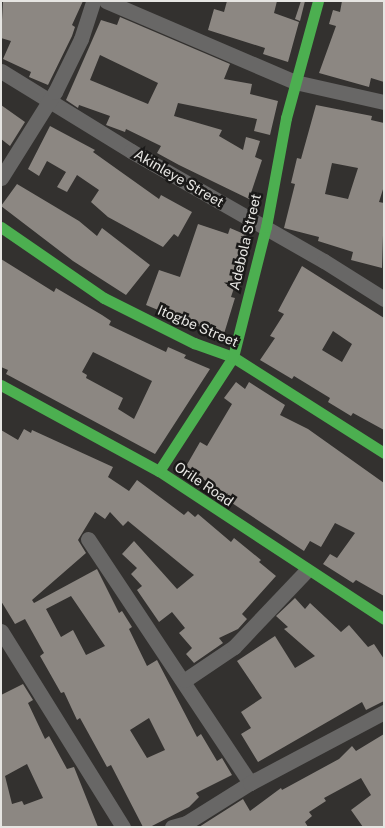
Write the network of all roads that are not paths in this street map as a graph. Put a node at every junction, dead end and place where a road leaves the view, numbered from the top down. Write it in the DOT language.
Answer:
graph roads {
  1 [pos="93,1"];
  2 [pos="106,1"];
  3 [pos="318,1"];
  4 [pos="1,72"];
  5 [pos="295,82"];
  6 [pos="50,100"];
  7 [pos="384,102"];
  8 [pos="1,178"];
  9 [pos="1,227"];
  10 [pos="266,227"];
  11 [pos="384,299"];
  12 [pos="232,357"];
  13 [pos="1,384"];
  14 [pos="384,453"];
  15 [pos="159,471"];
  16 [pos="88,538"];
  17 [pos="306,571"];
  18 [pos="384,619"];
  19 [pos="1,631"];
  20 [pos="185,680"];
  21 [pos="384,712"];
  22 [pos="250,783"];
  23 [pos="182,826"];
  24 [pos="123,827"];
  1 -- 6 [label="street"];
  2 -- 5 [label="street"];
  3 -- 5 [label="street, Adebola Street"];
  4 -- 6 [label="street, Akinleye Street"];
  5 -- 7 [label="street"];
  5 -- 10 [label="street, Adebola Street"];
  6 -- 8 [label="street"];
  6 -- 10 [label="street, Akinleye Street"];
  9 -- 12 [label="street, Itogbe Street"];
  10 -- 11 [label="street, Akinleye Street"];
  10 -- 12 [label="street, Adebola Street"];
  12 -- 14 [label="street, Itogbe Street"];
  12 -- 15 [label="street, Adebola Street"];
  13 -- 15 [label="street, Orile Road"];
  15 -- 17 [label="street, Orile Road"];
  16 -- 20 [label="street"];
  17 -- 18 [label="street, Orile Road"];
  17 -- 20 [label="street"];
  19 -- 24 [label="street"];
  20 -- 22 [label="street"];
  21 -- 22 [label="street"];
  22 -- 23 [label="street"];
}
